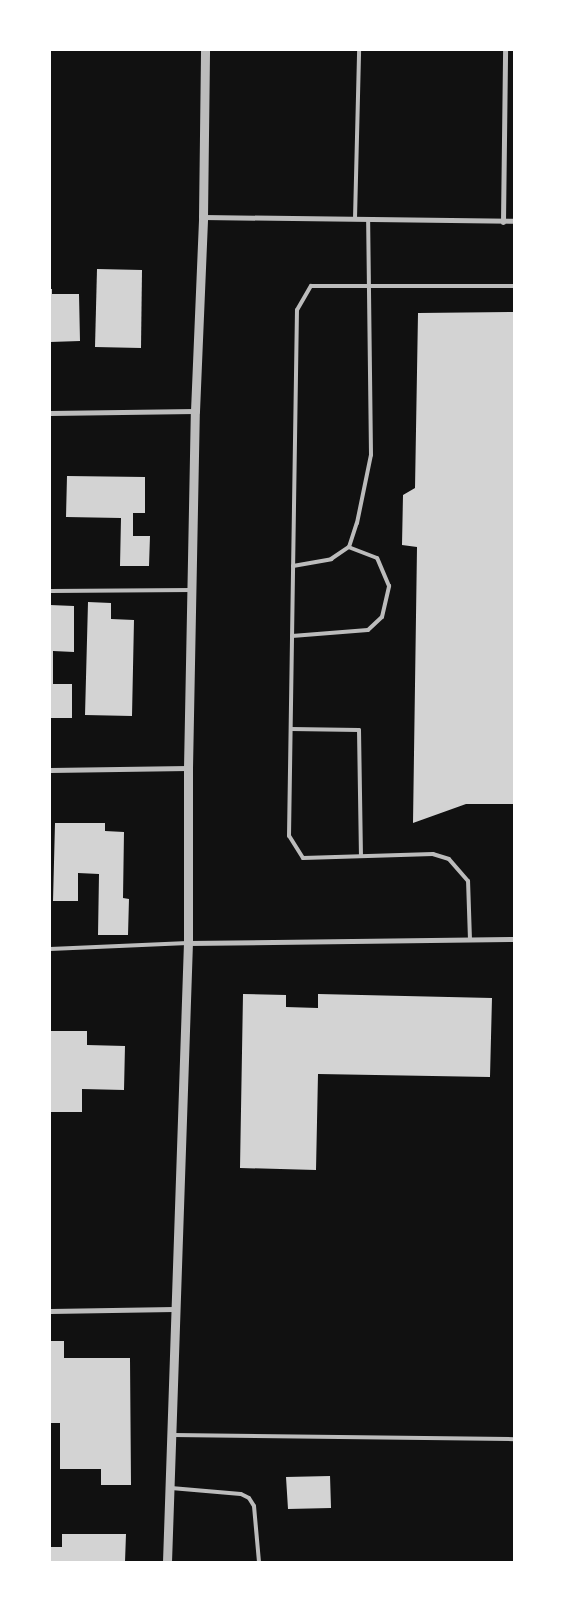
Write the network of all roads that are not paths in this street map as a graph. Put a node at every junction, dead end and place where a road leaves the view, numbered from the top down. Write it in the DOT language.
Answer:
graph roads {
  1 [pos="206,50"];
  2 [pos="360,50"];
  3 [pos="505,50"];
  4 [pos="203,217"];
  5 [pos="355,219"];
  6 [pos="368,220"];
  7 [pos="514,221"];
  8 [pos="503,222"];
  9 [pos="514,286"];
  10 [pos="367,287"];
  11 [pos="196,411"];
  12 [pos="50,413"];
  13 [pos="349,547"];
  14 [pos="294,566"];
  15 [pos="192,590"];
  16 [pos="50,591"];
  17 [pos="292,636"];
  18 [pos="291,730"];
  19 [pos="188,768"];
  20 [pos="50,770"];
  21 [pos="360,856"];
  22 [pos="470,940"];
  23 [pos="514,940"];
  24 [pos="188,943"];
  25 [pos="50,949"];
  26 [pos="174,1309"];
  27 [pos="50,1311"];
  28 [pos="170,1435"];
  29 [pos="514,1438"];
  30 [pos="169,1488"];
  31 [pos="168,1562"];
  32 [pos="259,1562"];
  1 -- 4 [label="street"];
  2 -- 5 [label="lane"];
  3 -- 8 [label="street"];
  4 -- 5 [label="street"];
  4 -- 11 [label="street"];
  5 -- 6 [label="street"];
  6 -- 8 [label="street"];
  6 -- 10 [label="lane"];
  7 -- 8 [label="street"];
  9 -- 10 [label="lane"];
  10 -- 13 [label="lane"];
  10 -- 14 [label="lane"];
  11 -- 12 [label="street"];
  11 -- 15 [label="street"];
  13 -- 14 [label="lane"];
  13 -- 17 [label="lane"];
  14 -- 17 [label="lane"];
  15 -- 16 [label="lane"];
  15 -- 19 [label="street"];
  17 -- 18 [label="lane"];
  18 -- 21 [label="lane"];
  18 -- 21 [label="lane"];
  19 -- 20 [label="street"];
  19 -- 24 [label="street"];
  21 -- 22 [label="lane"];
  22 -- 23 [label="street"];
  22 -- 24 [label="street"];
  24 -- 25 [label="lane"];
  24 -- 26 [label="street"];
  26 -- 27 [label="street"];
  26 -- 28 [label="street"];
  28 -- 29 [label="lane"];
  28 -- 30 [label="street"];
  30 -- 31 [label="street"];
  30 -- 32 [label="lane"];
}
